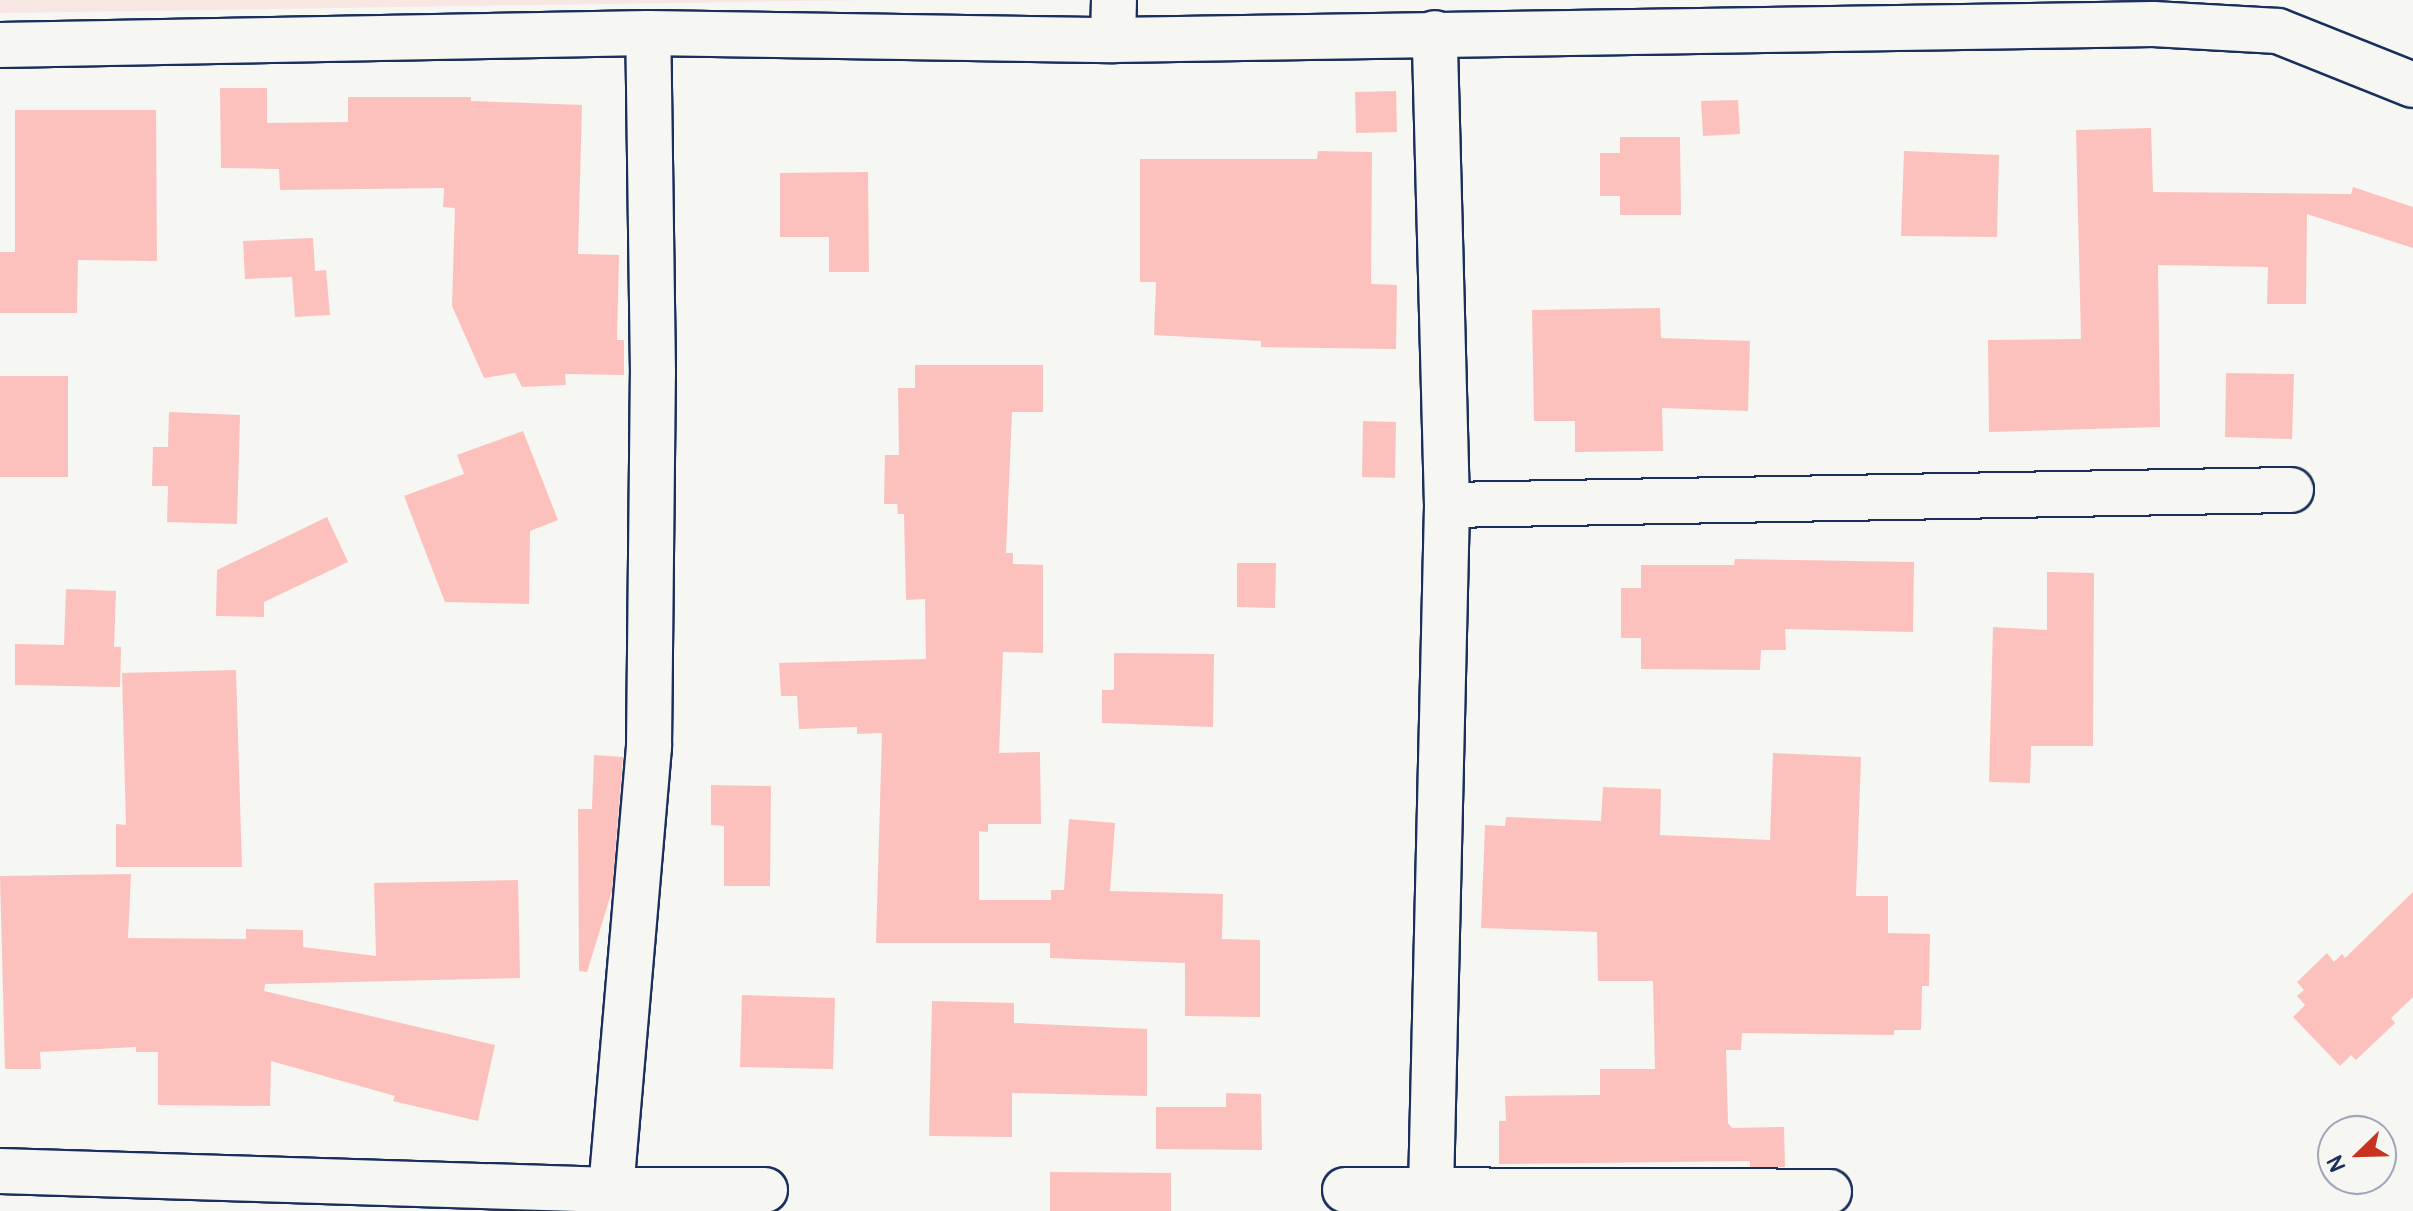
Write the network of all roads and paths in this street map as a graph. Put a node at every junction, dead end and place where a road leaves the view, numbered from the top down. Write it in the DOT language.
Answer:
graph roads {
  1 [pos="1113,20"];
  2 [pos="648,33"];
  3 [pos="1435,33"];
  4 [pos="0,45"];
  5 [pos="2413,85"];
  6 [pos="2291,490"];
  7 [pos="1447,505"];
  8 [pos="0,1171"];
  9 [pos="611,1190"];
  10 [pos="765,1190"];
  11 [pos="1345,1190"];
  12 [pos="1431,1190"];
  13 [pos="1829,1192"];
  14 [pos="556,1200"];
  1 -- 2 [label="street"];
  1 -- 3 [label="street"];
  2 -- 4 [label="street"];
  2 -- 9 [label="street"];
  3 -- 5 [label="street"];
  3 -- 7 [label="street"];
  6 -- 7 [label="street"];
  7 -- 12 [label="street"];
  8 -- 14 [label="street"];
  9 -- 10 [label="street"];
  9 -- 14 [label="street"];
  11 -- 12 [label="street"];
  12 -- 13 [label="street"];
}
